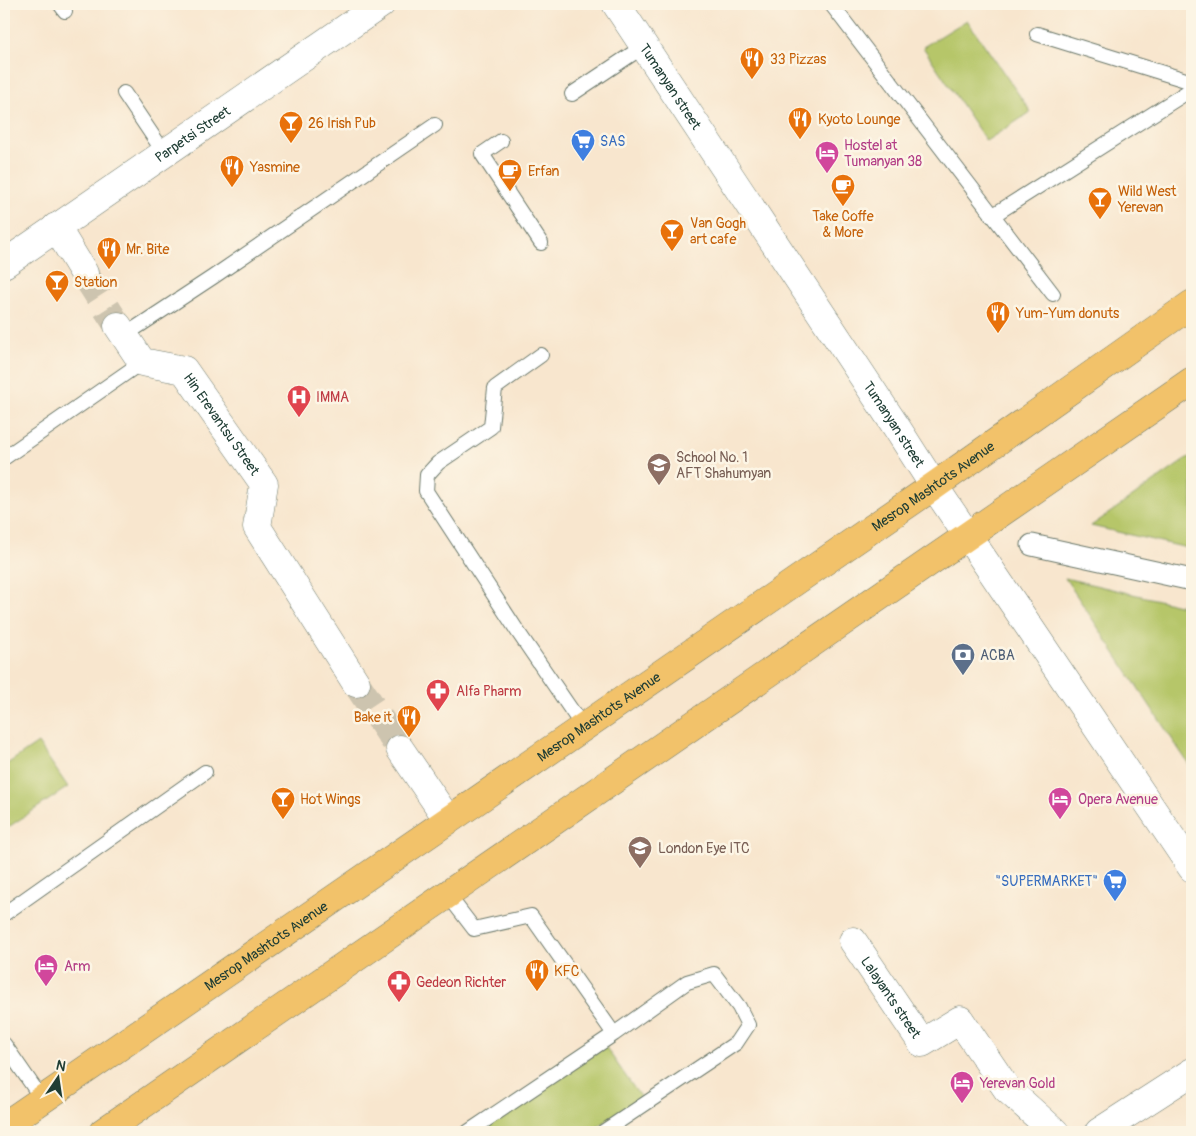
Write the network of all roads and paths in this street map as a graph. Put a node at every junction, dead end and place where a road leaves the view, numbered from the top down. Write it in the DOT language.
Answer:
graph roads {
  1 [pos="382,4"];
  2 [pos="616,4"];
  3 [pos="831,4"];
  4 [pos="1037,34"];
  5 [pos="644,46"];
  6 [pos="1192,82"];
  7 [pos="1192,89"];
  8 [pos="124,94"];
  9 [pos="572,94"];
  10 [pos="434,125"];
  11 [pos="501,141"];
  12 [pos="166,154"];
  13 [pos="992,216"];
  14 [pos="56,227"];
  15 [pos="541,243"];
  16 [pos="4,264"];
  17 [pos="84,273"];
  18 [pos="1052,294"];
  19 [pos="1192,304"];
  20 [pos="121,330"];
  21 [pos="542,356"];
  22 [pos="142,362"];
  23 [pos="1192,381"];
  24 [pos="4,458"];
  25 [pos="934,486"];
  26 [pos="968,536"];
  27 [pos="1032,545"];
  28 [pos="1192,580"];
  29 [pos="356,683"];
  30 [pos="583,727"];
  31 [pos="400,749"];
  32 [pos="205,772"];
  33 [pos="448,820"];
  34 [pos="1192,868"];
  35 [pos="448,895"];
  36 [pos="4,914"];
  37 [pos="853,941"];
  38 [pos="614,1034"];
  39 [pos="4,1044"];
  40 [pos="1192,1072"];
  41 [pos="42,1099"];
  42 [pos="4,1126"];
  43 [pos="103,1132"];
  44 [pos="468,1132"];
  45 [pos="603,1132"];
  46 [pos="1055,1132"];
  47 [pos="1099,1132"];
  1 -- 12 [label="street, Parpetsi Street"];
  2 -- 5 [label="street, Tumanyan street"];
  3 -- 13 [label="lane"];
  4 -- 6 [label="lane"];
  5 -- 9 [label="lane"];
  5 -- 25 [label="street, Tumanyan street"];
  7 -- 13 [label="lane"];
  8 -- 12 [label="lane"];
  10 -- 20 [label="lane"];
  11 -- 15 [label="lane"];
  12 -- 14 [label="street, Parpetsi Street"];
  13 -- 18 [label="lane"];
  14 -- 16 [label="street, Parpetsi Street"];
  14 -- 17 [label="street"];
  19 -- 25 [label="highway, Mesrop Mashtots Avenue"];
  20 -- 22 [label="street"];
  21 -- 30 [label="lane"];
  22 -- 24 [label="lane"];
  22 -- 29 [label="street, Hin Erevantsu Street"];
  23 -- 26 [label="highway"];
  25 -- 26 [label="street, Tumanyan street"];
  25 -- 30 [label="highway, Mesrop Mashtots Avenue"];
  26 -- 34 [label="street, Tumanyan street"];
  26 -- 35 [label="highway"];
  27 -- 28 [label="street"];
  30 -- 33 [label="highway, Mesrop Mashtots Avenue"];
  31 -- 33 [label="street"];
  32 -- 36 [label="lane"];
  33 -- 41 [label="highway, Mesrop Mashtots Avenue"];
  35 -- 38 [label="lane"];
  35 -- 43 [label="highway"];
  37 -- 46 [label="street, Lalayants street"];
  38 -- 44 [label="lane"];
  38 -- 45 [label="lane"];
  39 -- 41 [label="lane"];
  40 -- 47 [label="street"];
  41 -- 42 [label="highway, Mesrop Mashtots Avenue"];
}
